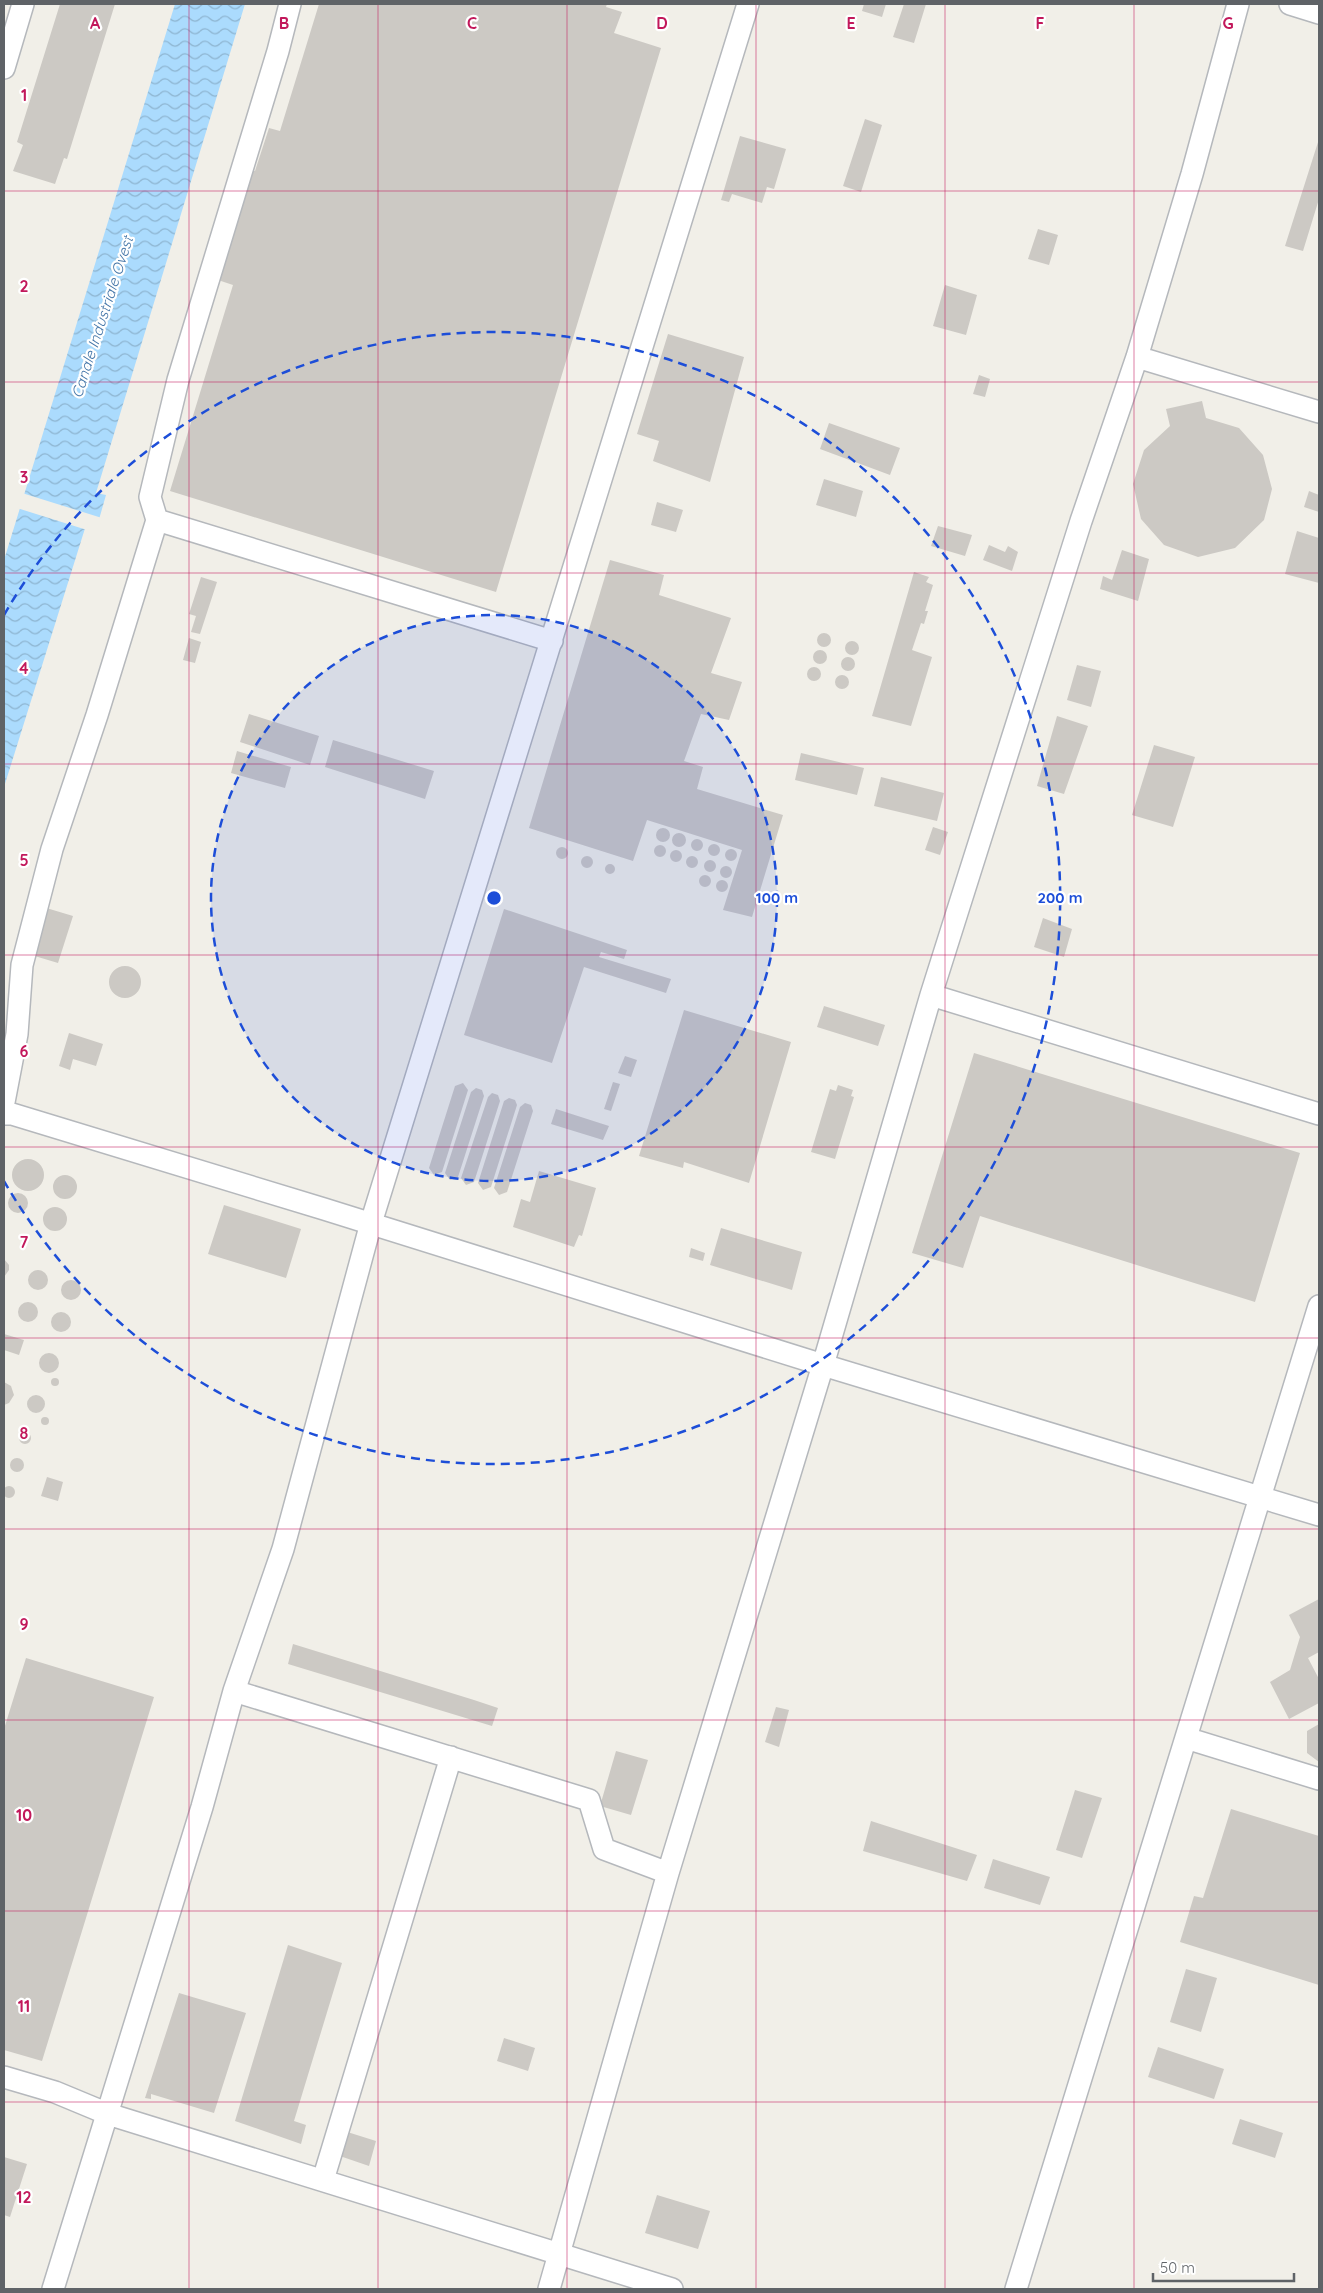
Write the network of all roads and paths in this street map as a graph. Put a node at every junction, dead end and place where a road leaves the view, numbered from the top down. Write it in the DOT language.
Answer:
graph roads {
  1 [pos="24,4"];
  2 [pos="290,4"];
  3 [pos="748,4"];
  4 [pos="1238,4"];
  5 [pos="1290,4"];
  6 [pos="1319,13"];
  7 [pos="4,68"];
  8 [pos="1138,357"];
  9 [pos="1319,412"];
  10 [pos="158,520"];
  11 [pos="552,641"];
  12 [pos="930,995"];
  13 [pos="4,1102"];
  14 [pos="4,1114"];
  15 [pos="1319,1114"];
  16 [pos="371,1223"];
  17 [pos="1319,1306"];
  18 [pos="823,1365"];
  19 [pos="1260,1496"];
  20 [pos="1319,1515"];
  21 [pos="234,1691"];
  22 [pos="1186,1738"];
  23 [pos="451,1757"];
  24 [pos="1319,1779"];
  25 [pos="668,1872"];
  26 [pos="4,2077"];
  27 [pos="108,2114"];
  28 [pos="322,2180"];
  29 [pos="560,2254"];
  30 [pos="53,2289"];
  31 [pos="549,2289"];
  32 [pos="672,2289"];
  33 [pos="1016,2289"];
  1 -- 7 [label="lane"];
  2 -- 10 [label="lane"];
  3 -- 11 [label="lane"];
  4 -- 8 [label="lane"];
  5 -- 6 [label="lane"];
  8 -- 9 [label="lane"];
  8 -- 12 [label="lane"];
  10 -- 11 [label="lane"];
  10 -- 13 [label="lane"];
  11 -- 16 [label="lane"];
  12 -- 15 [label="lane"];
  12 -- 18 [label="lane"];
  14 -- 16 [label="lane"];
  16 -- 18 [label="lane"];
  16 -- 21 [label="lane"];
  17 -- 19 [label="lane"];
  18 -- 19 [label="lane"];
  18 -- 25 [label="lane"];
  19 -- 20 [label="lane"];
  19 -- 22 [label="lane"];
  21 -- 23 [label="lane"];
  21 -- 27 [label="lane"];
  22 -- 24 [label="lane"];
  22 -- 33 [label="lane"];
  23 -- 25 [label="lane"];
  23 -- 28 [label="lane"];
  25 -- 29 [label="lane"];
  26 -- 27 [label="lane"];
  27 -- 28 [label="lane"];
  27 -- 30 [label="lane"];
  28 -- 29 [label="lane"];
  29 -- 31 [label="lane"];
  29 -- 32 [label="lane"];
}
